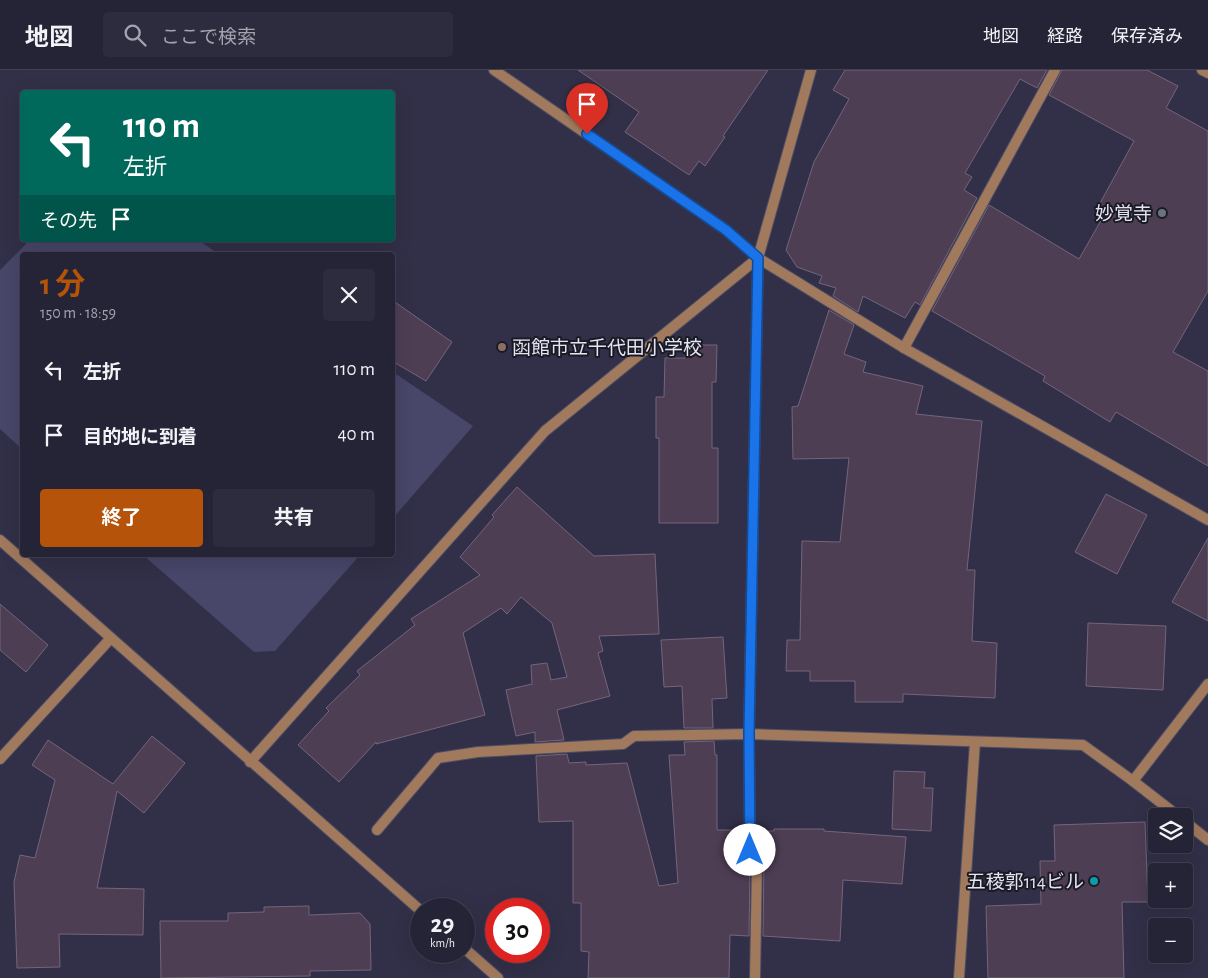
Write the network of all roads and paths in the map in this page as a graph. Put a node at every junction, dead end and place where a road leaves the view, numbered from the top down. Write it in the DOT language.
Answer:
graph roads {
  1 [pos="494,70"];
  2 [pos="811,70"];
  3 [pos="1055,70"];
  4 [pos="1202,70"];
  5 [pos="1208,73"];
  6 [pos="758,258"];
  7 [pos="904,348"];
  8 [pos="1208,520"];
  9 [pos="0,540"];
  10 [pos="111,638"];
  11 [pos="1208,684"];
  12 [pos="749,734"];
  13 [pos="975,742"];
  14 [pos="0,759"];
  15 [pos="250,762"];
  16 [pos="1134,781"];
  17 [pos="1168,808"];
  18 [pos="1193,828"];
  19 [pos="377,830"];
  20 [pos="1208,840"];
  21 [pos="410,901"];
  22 [pos="475,958"];
  23 [pos="498,978"];
  24 [pos="755,978"];
  25 [pos="959,978"];
  1 -- 6 [label="street"];
  2 -- 6 [label="street"];
  3 -- 7 [label="street"];
  4 -- 5 [label="street"];
  6 -- 7 [label="street"];
  6 -- 12 [label="street"];
  6 -- 15 [label="street"];
  7 -- 8 [label="street"];
  9 -- 10 [label="street"];
  10 -- 14 [label="street"];
  10 -- 15 [label="street"];
  11 -- 16 [label="street"];
  12 -- 13 [label="street"];
  12 -- 19 [label="street"];
  12 -- 24 [label="street"];
  13 -- 16 [label="street"];
  13 -- 25 [label="street"];
  15 -- 21 [label="street"];
  16 -- 17 [label="street"];
  18 -- 20 [label="street"];
  22 -- 23 [label="street"];
}
